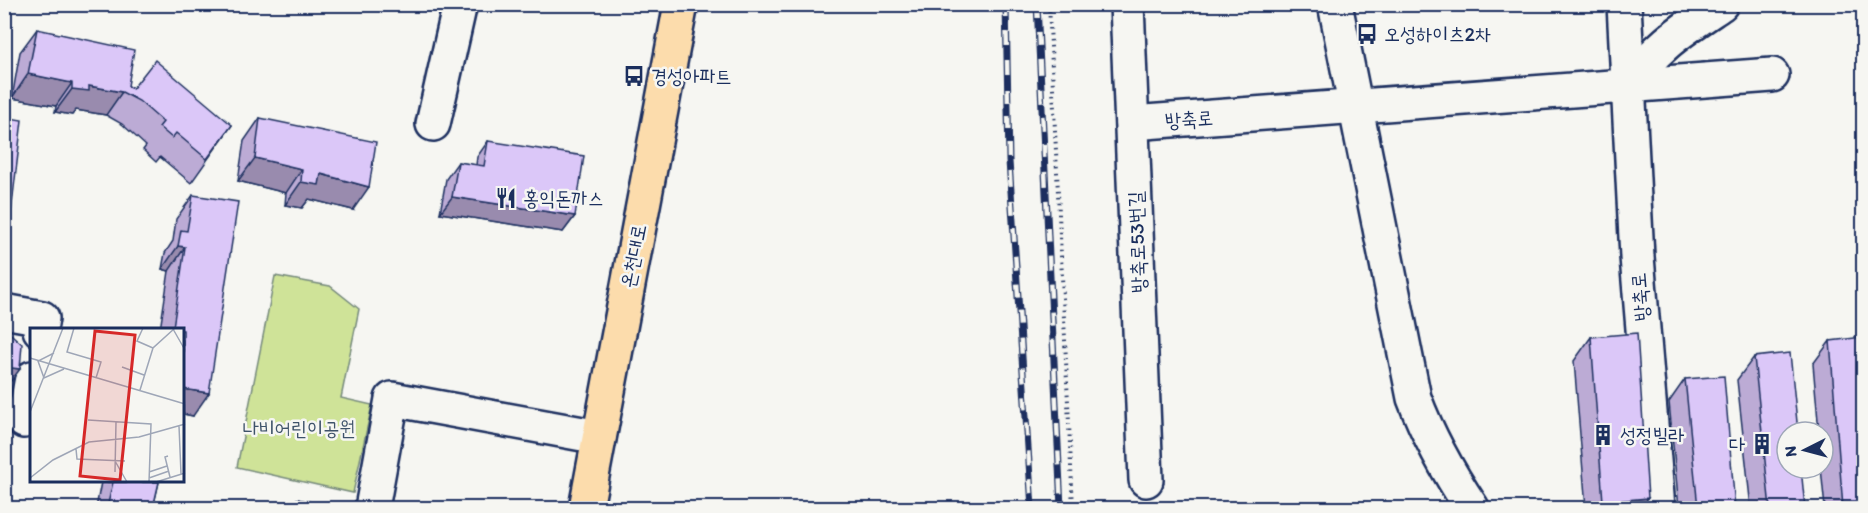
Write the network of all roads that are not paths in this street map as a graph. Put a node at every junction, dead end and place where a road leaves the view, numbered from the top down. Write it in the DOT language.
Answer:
graph roads {
  1 [pos="460,4"];
  2 [pos="681,4"];
  3 [pos="1126,4"];
  4 [pos="1335,4"];
  5 [pos="1624,4"];
  6 [pos="1721,4"];
  7 [pos="1772,75"];
  8 [pos="1628,86"];
  9 [pos="1355,106"];
  10 [pos="1132,123"];
  11 [pos="433,124"];
  12 [pos="4,311"];
  13 [pos="40,328"];
  14 [pos="30,389"];
  15 [pos="24,421"];
  16 [pos="599,437"];
  17 [pos="1146,480"];
  18 [pos="372,508"];
  19 [pos="586,508"];
  20 [pos="1472,508"];
  21 [pos="1658,508"];
  1 -- 11 [label="street"];
  2 -- 16 [label="main road, 온천대로"];
  3 -- 10 [label="street, 방축로53번길"];
  4 -- 9 [label="street"];
  5 -- 8 [label="street, 방축로"];
  6 -- 8 [label="street"];
  7 -- 8 [label="street, 방축로"];
  8 -- 9 [label="street, 방축로"];
  8 -- 21 [label="street, 방축로"];
  9 -- 10 [label="street, 방축로"];
  9 -- 20 [label="street"];
  10 -- 17 [label="street, 방축로53번길"];
  12 -- 13 [label="street"];
  14 -- 15 [label="street"];
  16 -- 18 [label="street"];
  16 -- 19 [label="main road, 온천대로"];
}
